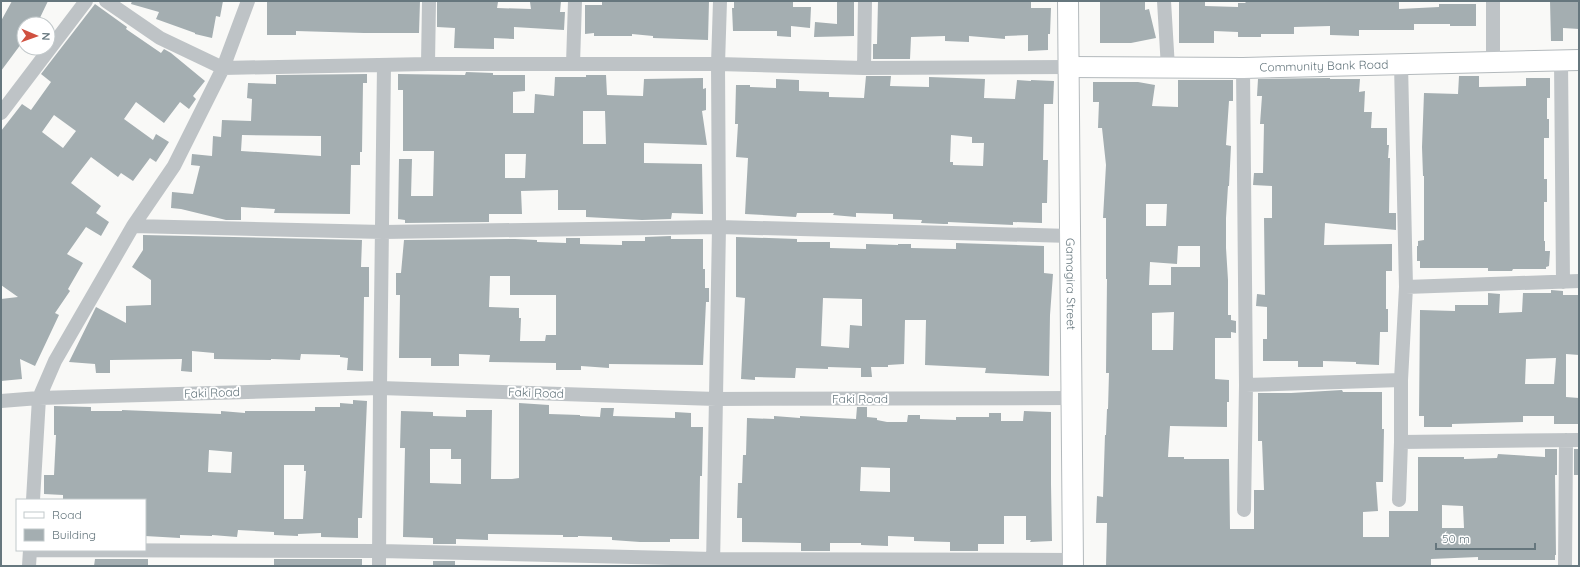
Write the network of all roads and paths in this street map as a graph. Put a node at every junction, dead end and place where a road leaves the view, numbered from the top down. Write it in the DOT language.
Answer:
graph roads {
  1 [pos="86,1"];
  2 [pos="106,1"];
  3 [pos="248,1"];
  4 [pos="429,1"];
  5 [pos="574,1"];
  6 [pos="720,1"];
  7 [pos="865,1"];
  8 [pos="1068,1"];
  9 [pos="1164,1"];
  10 [pos="1493,1"];
  11 [pos="1570,60"];
  12 [pos="1493,61"];
  13 [pos="428,64"];
  14 [pos="573,64"];
  15 [pos="718,64"];
  16 [pos="1401,64"];
  17 [pos="384,65"];
  18 [pos="1070,67"];
  19 [pos="223,68"];
  20 [pos="864,68"];
  21 [pos="1168,68"];
  22 [pos="1243,68"];
  23 [pos="1,113"];
  24 [pos="133,226"];
  25 [pos="719,227"];
  26 [pos="383,232"];
  27 [pos="1071,236"];
  28 [pos="1579,281"];
  29 [pos="1563,282"];
  30 [pos="1406,287"];
  31 [pos="1401,380"];
  32 [pos="1246,385"];
  33 [pos="380,388"];
  34 [pos="39,398"];
  35 [pos="1072,398"];
  36 [pos="716,399"];
  37 [pos="1,401"];
  38 [pos="1573,440"];
  39 [pos="1401,442"];
  40 [pos="33,499"];
  41 [pos="1399,500"];
  42 [pos="1244,510"];
  43 [pos="146,550"];
  44 [pos="31,551"];
  45 [pos="380,551"];
  46 [pos="713,563"];
  47 [pos="1073,563"];
  48 [pos="28,566"];
  49 [pos="379,566"];
  50 [pos="1565,566"];
  1 -- 23 [label="street"];
  2 -- 19 [label="street"];
  3 -- 19 [label="street"];
  4 -- 13 [label="street"];
  5 -- 14 [label="street"];
  6 -- 15 [label="street"];
  7 -- 20 [label="street"];
  8 -- 18 [label="street, Gamagira Street"];
  9 -- 21 [label="street"];
  10 -- 12 [label="street"];
  11 -- 12 [label="street, Community Bank Road"];
  11 -- 29 [label="street"];
  12 -- 16 [label="street, Community Bank Road"];
  13 -- 14 [label="street"];
  13 -- 17 [label="street"];
  14 -- 15 [label="street"];
  15 -- 20 [label="street"];
  15 -- 25 [label="street"];
  16 -- 22 [label="street, Community Bank Road"];
  16 -- 30 [label="street"];
  17 -- 19 [label="street"];
  17 -- 26 [label="street"];
  18 -- 20 [label="street"];
  18 -- 21 [label="street, Community Bank Road"];
  18 -- 27 [label="street, Gamagira Street"];
  19 -- 24 [label="street"];
  21 -- 22 [label="street, Community Bank Road"];
  22 -- 32 [label="street"];
  24 -- 26 [label="street"];
  24 -- 34 [label="street"];
  25 -- 26 [label="street"];
  25 -- 27 [label="street"];
  25 -- 36 [label="street"];
  26 -- 33 [label="street"];
  27 -- 35 [label="street, Gamagira Street"];
  28 -- 29 [label="street"];
  29 -- 30 [label="street"];
  30 -- 31 [label="street"];
  31 -- 32 [label="street"];
  31 -- 39 [label="street"];
  32 -- 42 [label="street"];
  33 -- 34 [label="street, Faki Road"];
  33 -- 36 [label="street, Faki Road"];
  33 -- 45 [label="street"];
  34 -- 37 [label="street, Faki Road"];
  34 -- 40 [label="street"];
  35 -- 36 [label="street, Faki Road"];
  35 -- 47 [label="street, Gamagira Street"];
  36 -- 46 [label="street"];
  38 -- 39 [label="street"];
  38 -- 50 [label="street"];
  39 -- 41 [label="street"];
  43 -- 45 [label="street"];
  44 -- 48 [label="street"];
  45 -- 46 [label="street"];
  45 -- 49 [label="street"];
  46 -- 47 [label="street"];
}
